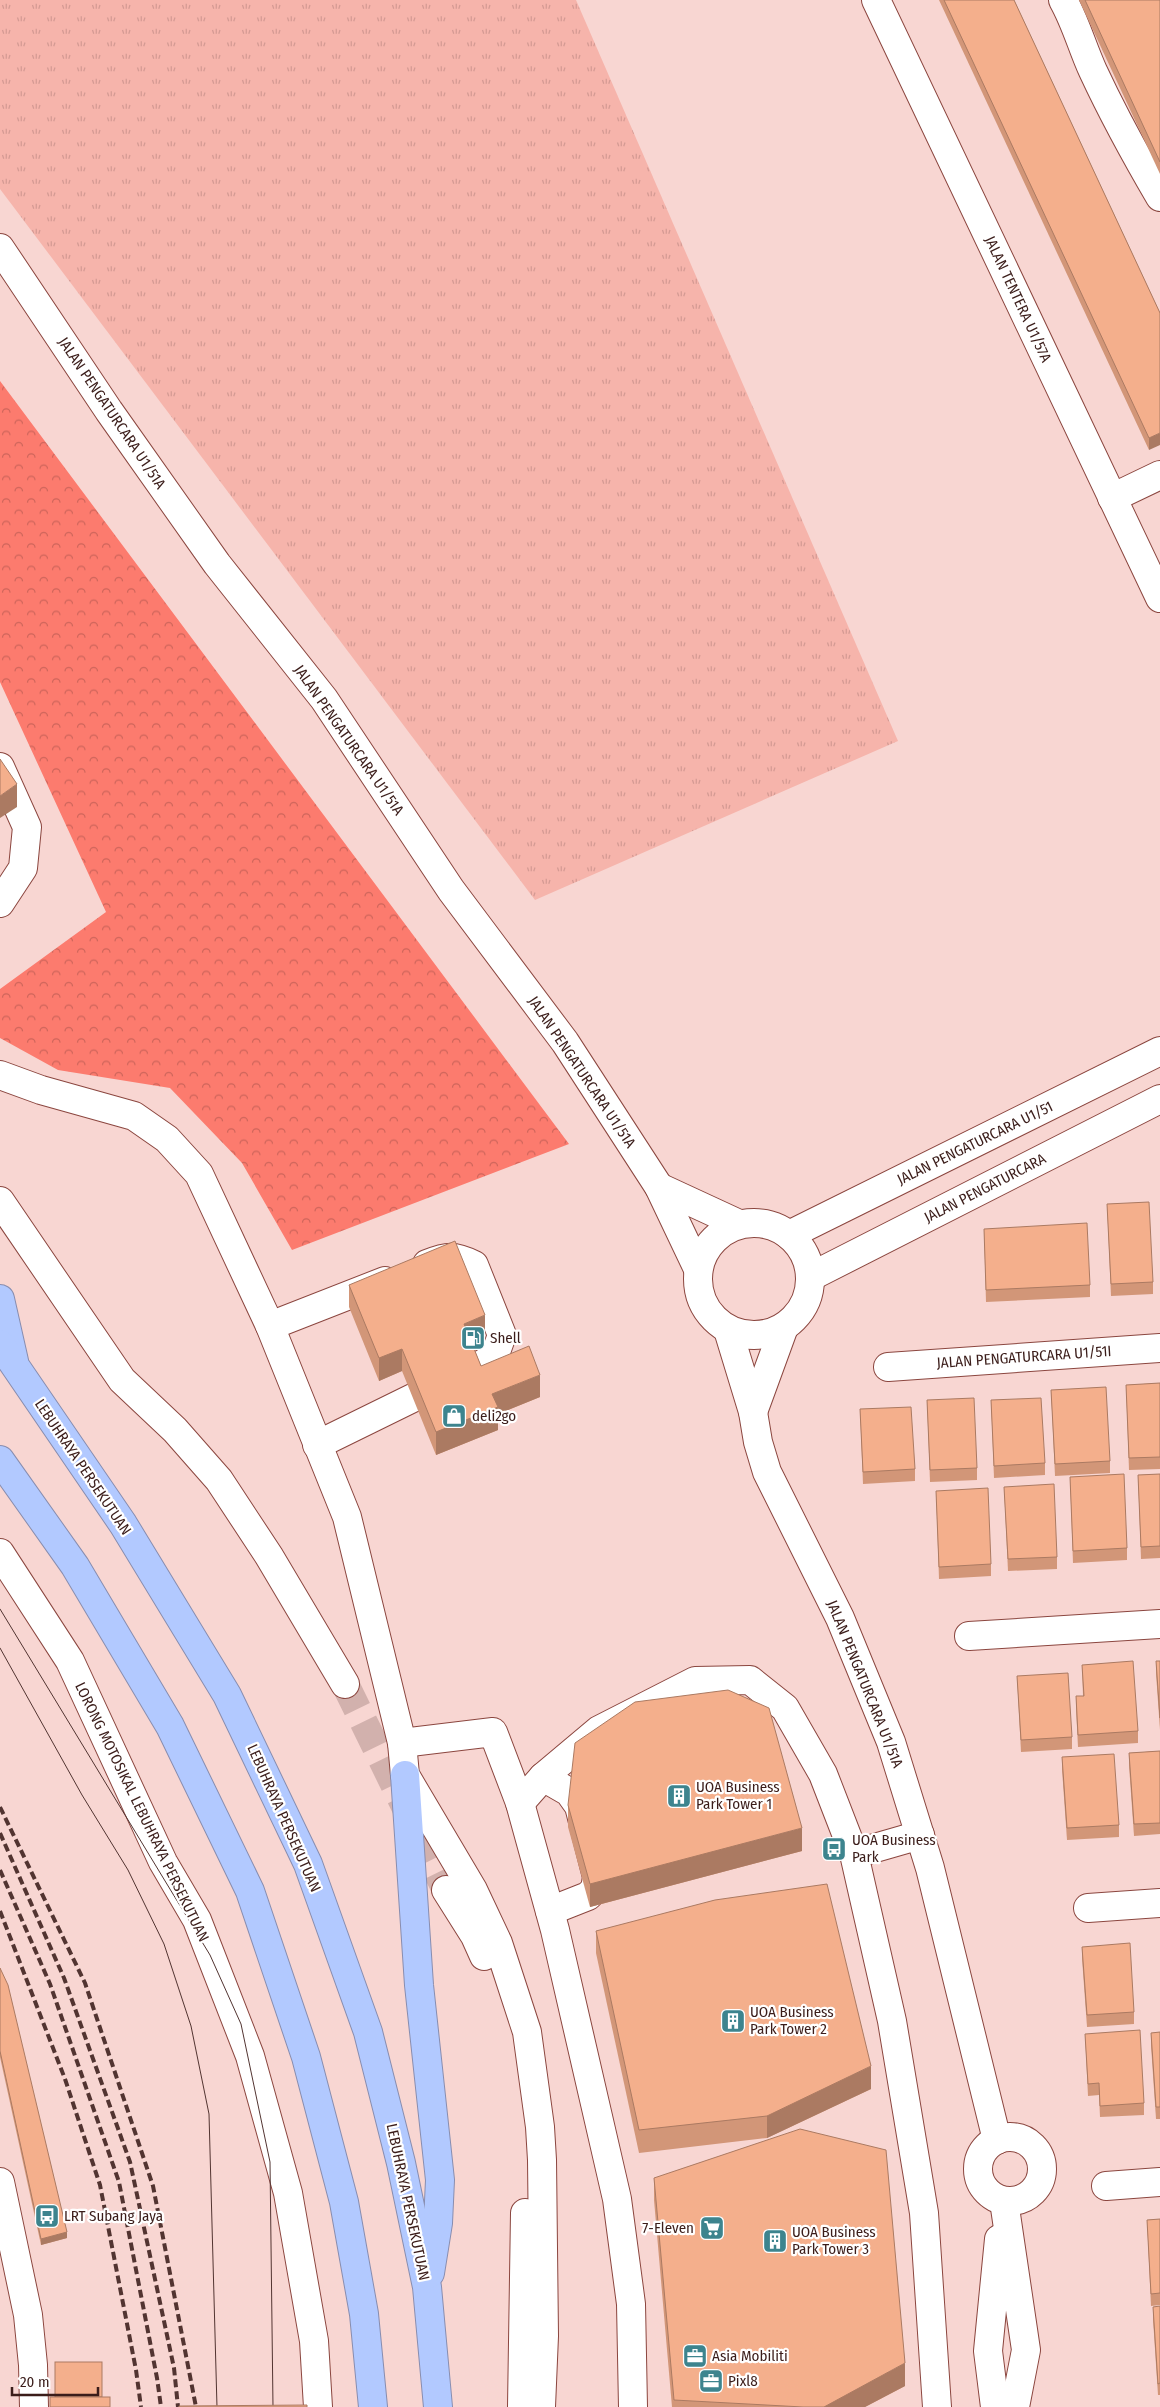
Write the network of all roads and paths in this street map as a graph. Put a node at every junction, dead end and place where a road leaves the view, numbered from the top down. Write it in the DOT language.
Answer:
graph roads {
  1 [pos="876,0"];
  2 [pos="1063,0"];
  3 [pos="1160,197"];
  4 [pos="0,248"];
  5 [pos="1160,475"];
  6 [pos="1112,498"];
  7 [pos="1160,598"];
  8 [pos="0,766"];
  9 [pos="0,903"];
  10 [pos="1160,1051"];
  11 [pos="0,1075"];
  12 [pos="1160,1099"];
  13 [pos="660,1187"];
  14 [pos="0,1201"];
  15 [pos="739,1224"];
  16 [pos="789,1235"];
  17 [pos="698,1269"];
  18 [pos="810,1277"];
  19 [pos="0,1299"];
  20 [pos="270,1326"];
  21 [pos="784,1328"];
  22 [pos="728,1330"];
  23 [pos="1160,1348"];
  24 [pos="7,1355"];
  25 [pos="888,1367"];
  26 [pos="753,1412"];
  27 [pos="317,1445"];
  28 [pos="0,1460"];
  29 [pos="0,1553"];
  30 [pos="1160,1624"];
  31 [pos="969,1636"];
  32 [pos="344,1684"];
  33 [pos="402,1743"];
  34 [pos="405,1775"];
  35 [pos="543,1777"];
  36 [pos="520,1803"];
  37 [pos="920,1835"];
  38 [pos="854,1854"];
  39 [pos="446,1890"];
  40 [pos="1160,1903"];
  41 [pos="1088,1908"];
  42 [pos="550,1911"];
  43 [pos="997,2140"];
  44 [pos="0,2182"];
  45 [pos="1160,2182"];
  46 [pos="1106,2186"];
  47 [pos="1004,2200"];
  48 [pos="427,2287"];
  49 [pos="34,2407"];
  50 [pos="318,2407"];
  51 [pos="373,2407"];
  52 [pos="438,2407"];
  53 [pos="522,2407"];
  54 [pos="541,2407"];
  55 [pos="633,2407"];
  56 [pos="937,2407"];
  57 [pos="995,2407"];
  58 [pos="1015,2407"];
  1 -- 6 [label="street, JALAN TENTERA U1/57A"];
  2 -- 3 [label="street"];
  4 -- 13 [label="street, JALAN PENGATURCARA U1/51A"];
  5 -- 6 [label="street"];
  6 -- 7 [label="street, JALAN TENTERA U1/57A"];
  8 -- 9 [label="street"];
  10 -- 16 [label="street, JALAN PENGATURCARA U1/51"];
  11 -- 20 [label="street"];
  12 -- 18 [label="street, JALAN PENGATURCARA"];
  13 -- 15 [label="street"];
  13 -- 17 [label="street, JALAN PENGATURCARA U1/51A"];
  14 -- 32 [label="street"];
  15 -- 16 [label="street"];
  15 -- 17 [label="street"];
  16 -- 18 [label="street"];
  17 -- 22 [label="street"];
  18 -- 21 [label="street"];
  19 -- 24 [label="highway"];
  20 -- 27 [label="street"];
  20 -- 27 [label="street"];
  21 -- 22 [label="street"];
  21 -- 26 [label="street"];
  22 -- 26 [label="street, JALAN PENGATURCARA U1/51A"];
  23 -- 25 [label="street, JALAN PENGATURCARA U1/51I"];
  24 -- 48 [label="highway, LEBUHRAYA PERSEKUTUAN"];
  26 -- 37 [label="street, JALAN PENGATURCARA U1/51A"];
  27 -- 33 [label="street"];
  28 -- 51 [label="highway"];
  29 -- 50 [label="street, LORONG MOTOSIKAL LEBUHRAYA PERSEKUTUAN"];
  30 -- 31 [label="street"];
  33 -- 34 [label="street"];
  33 -- 36 [label="street"];
  34 -- 48 [label="highway"];
  34 -- 54 [label="street"];
  35 -- 36 [label="street"];
  35 -- 38 [label="street"];
  35 -- 42 [label="street"];
  36 -- 42 [label="street"];
  37 -- 38 [label="street"];
  37 -- 43 [label="street, JALAN PENGATURCARA U1/51A"];
  38 -- 56 [label="street"];
  39 -- 53 [label="street"];
  40 -- 41 [label="street"];
  42 -- 55 [label="street"];
  43 -- 47 [label="street"];
  43 -- 47 [label="street"];
  44 -- 49 [label="street"];
  45 -- 46 [label="street"];
  47 -- 57 [label="street"];
  47 -- 58 [label="street"];
  48 -- 52 [label="highway, LEBUHRAYA PERSEKUTUAN"];
}
